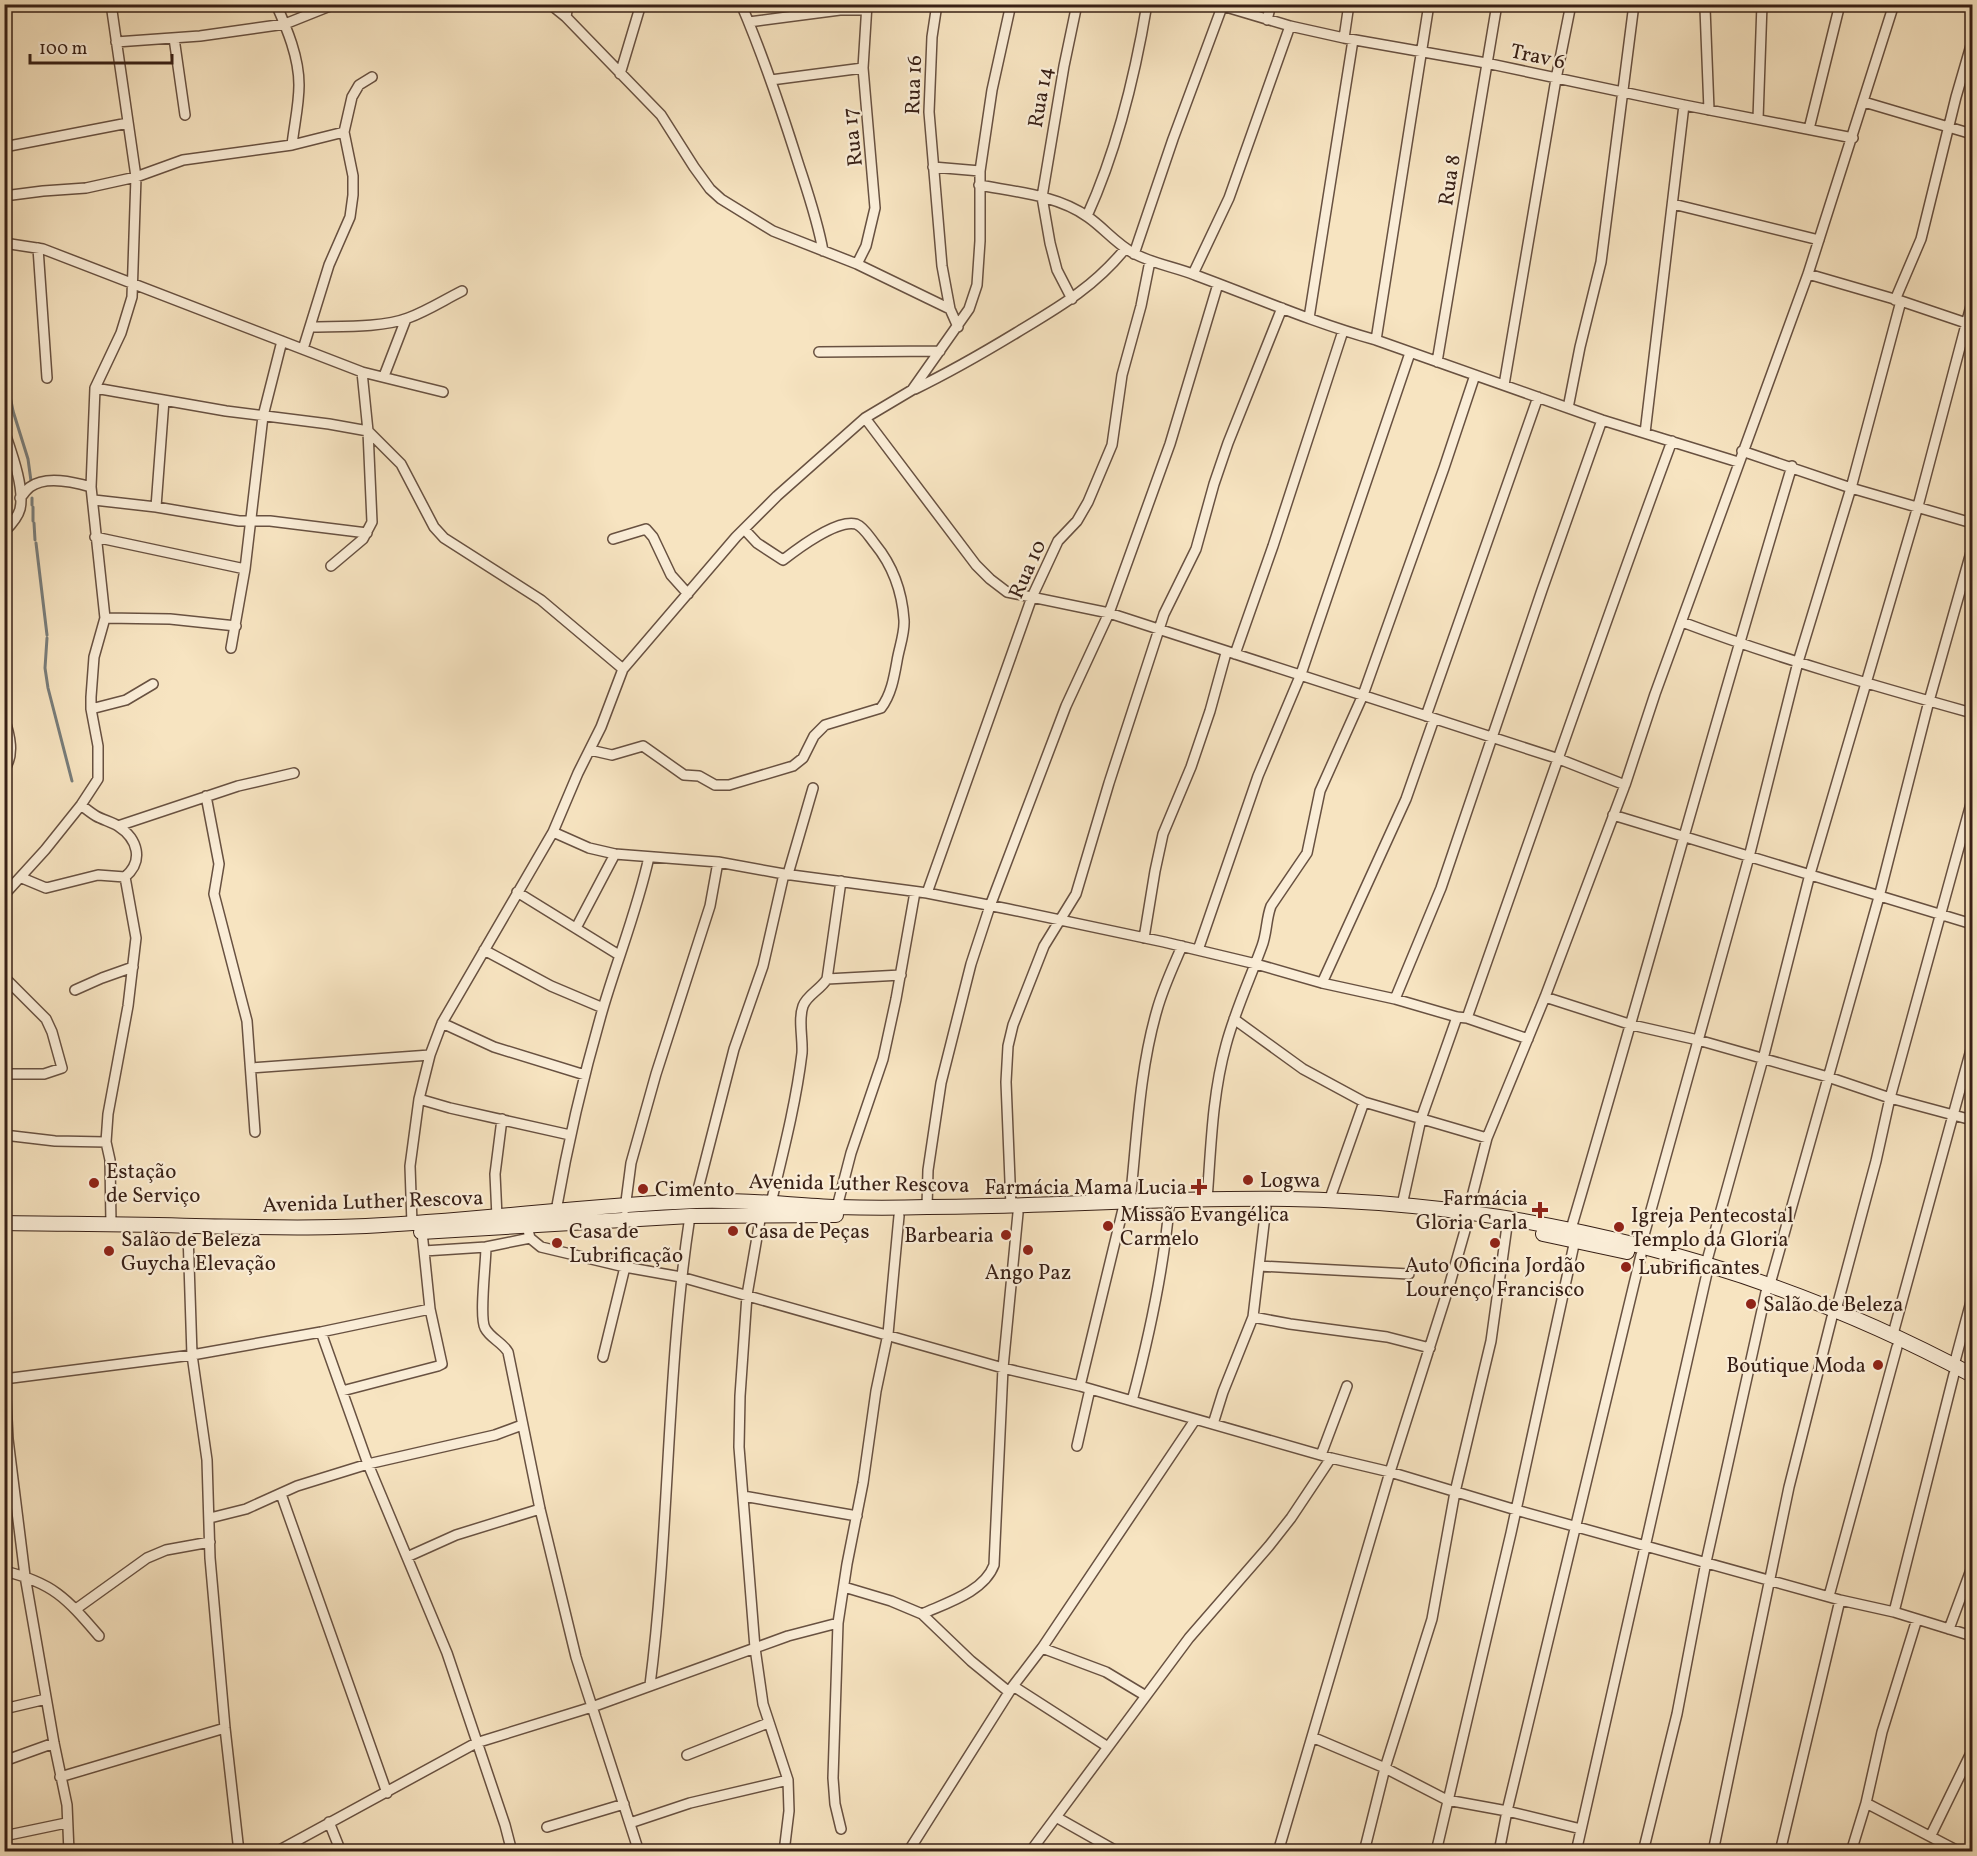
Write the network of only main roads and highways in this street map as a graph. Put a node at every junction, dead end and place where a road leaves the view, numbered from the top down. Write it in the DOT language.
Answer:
graph roads {
  1 [pos="1126,1206"];
  2 [pos="1014,1210"];
  3 [pos="1468,1216"];
  4 [pos="4,1223"];
  5 [pos="417,1228"];
  6 [pos="4,1231"];
  7 [pos="1573,1235"];
  8 [pos="1954,1370"];
  9 [pos="1972,1375"];
  10 [pos="1972,1384"];
  1 -- 2 [label="main road, Avenida Luther Rescova"];
  1 -- 3 [label="main road, Avenida Luther Rescova"];
  1 -- 3 [label="main road, Avenida Luther Rescova"];
  2 -- 5 [label="main road, Avenida Luther Rescova"];
  2 -- 5 [label="main road, Avenida Luther Rescova"];
  3 -- 7 [label="main road, Avenida Luther Rescova"];
  3 -- 7 [label="main road, Avenida Luther Rescova"];
  4 -- 5 [label="main road, Avenida Luther Rescova"];
  5 -- 6 [label="main road, Avenida Luther Rescova"];
  7 -- 8 [label="main road, Avenida Luther Rescova"];
  8 -- 9 [label="main road, Avenida Luther Rescova"];
  8 -- 10 [label="main road, Avenida Luther Rescova"];
}
